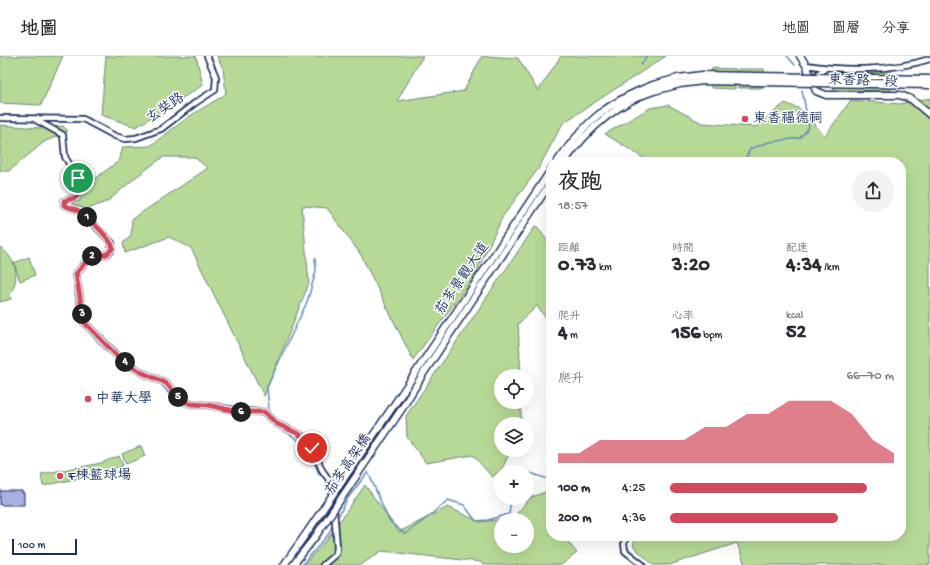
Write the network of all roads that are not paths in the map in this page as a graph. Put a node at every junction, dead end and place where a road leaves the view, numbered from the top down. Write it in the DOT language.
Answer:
graph roads {
  1 [pos="207,56"];
  2 [pos="800,56"];
  3 [pos="930,59"];
  4 [pos="806,65"];
  5 [pos="825,68"];
  6 [pos="930,79"];
  7 [pos="810,80"];
  8 [pos="930,85"];
  9 [pos="654,88"];
  10 [pos="930,115"];
  11 [pos="0,118"];
  12 [pos="34,119"];
  13 [pos="560,157"];
  14 [pos="568,157"];
  15 [pos="546,177"];
  16 [pos="546,190"];
  17 [pos="396,402"];
  18 [pos="403,407"];
  19 [pos="625,541"];
  20 [pos="284,565"];
  21 [pos="293,565"];
  22 [pos="323,565"];
  23 [pos="643,565"];
  1 -- 12 [label="street, 玄奘路"];
  2 -- 4 [label="street, 東香路一段"];
  3 -- 5 [label="street"];
  4 -- 5 [label="street"];
  4 -- 7 [label="street, 東香路一段"];
  5 -- 7 [label="street"];
  6 -- 9 [label="street, bridge"];
  7 -- 10 [label="street, 東香路一段"];
  8 -- 9 [label="street, bridge"];
  9 -- 13 [label="street"];
  9 -- 14 [label="street"];
  11 -- 12 [label="street, 玄奘路"];
  12 -- 22 [label="street"];
  15 -- 17 [label="street, 茄苳景觀大道"];
  16 -- 18 [label="street, 茄苳景觀大道"];
  17 -- 20 [label="street, 茄苳高架橋, bridge"];
  18 -- 21 [label="street, 茄苳高架橋, bridge"];
  19 -- 23 [label="street"];
}
